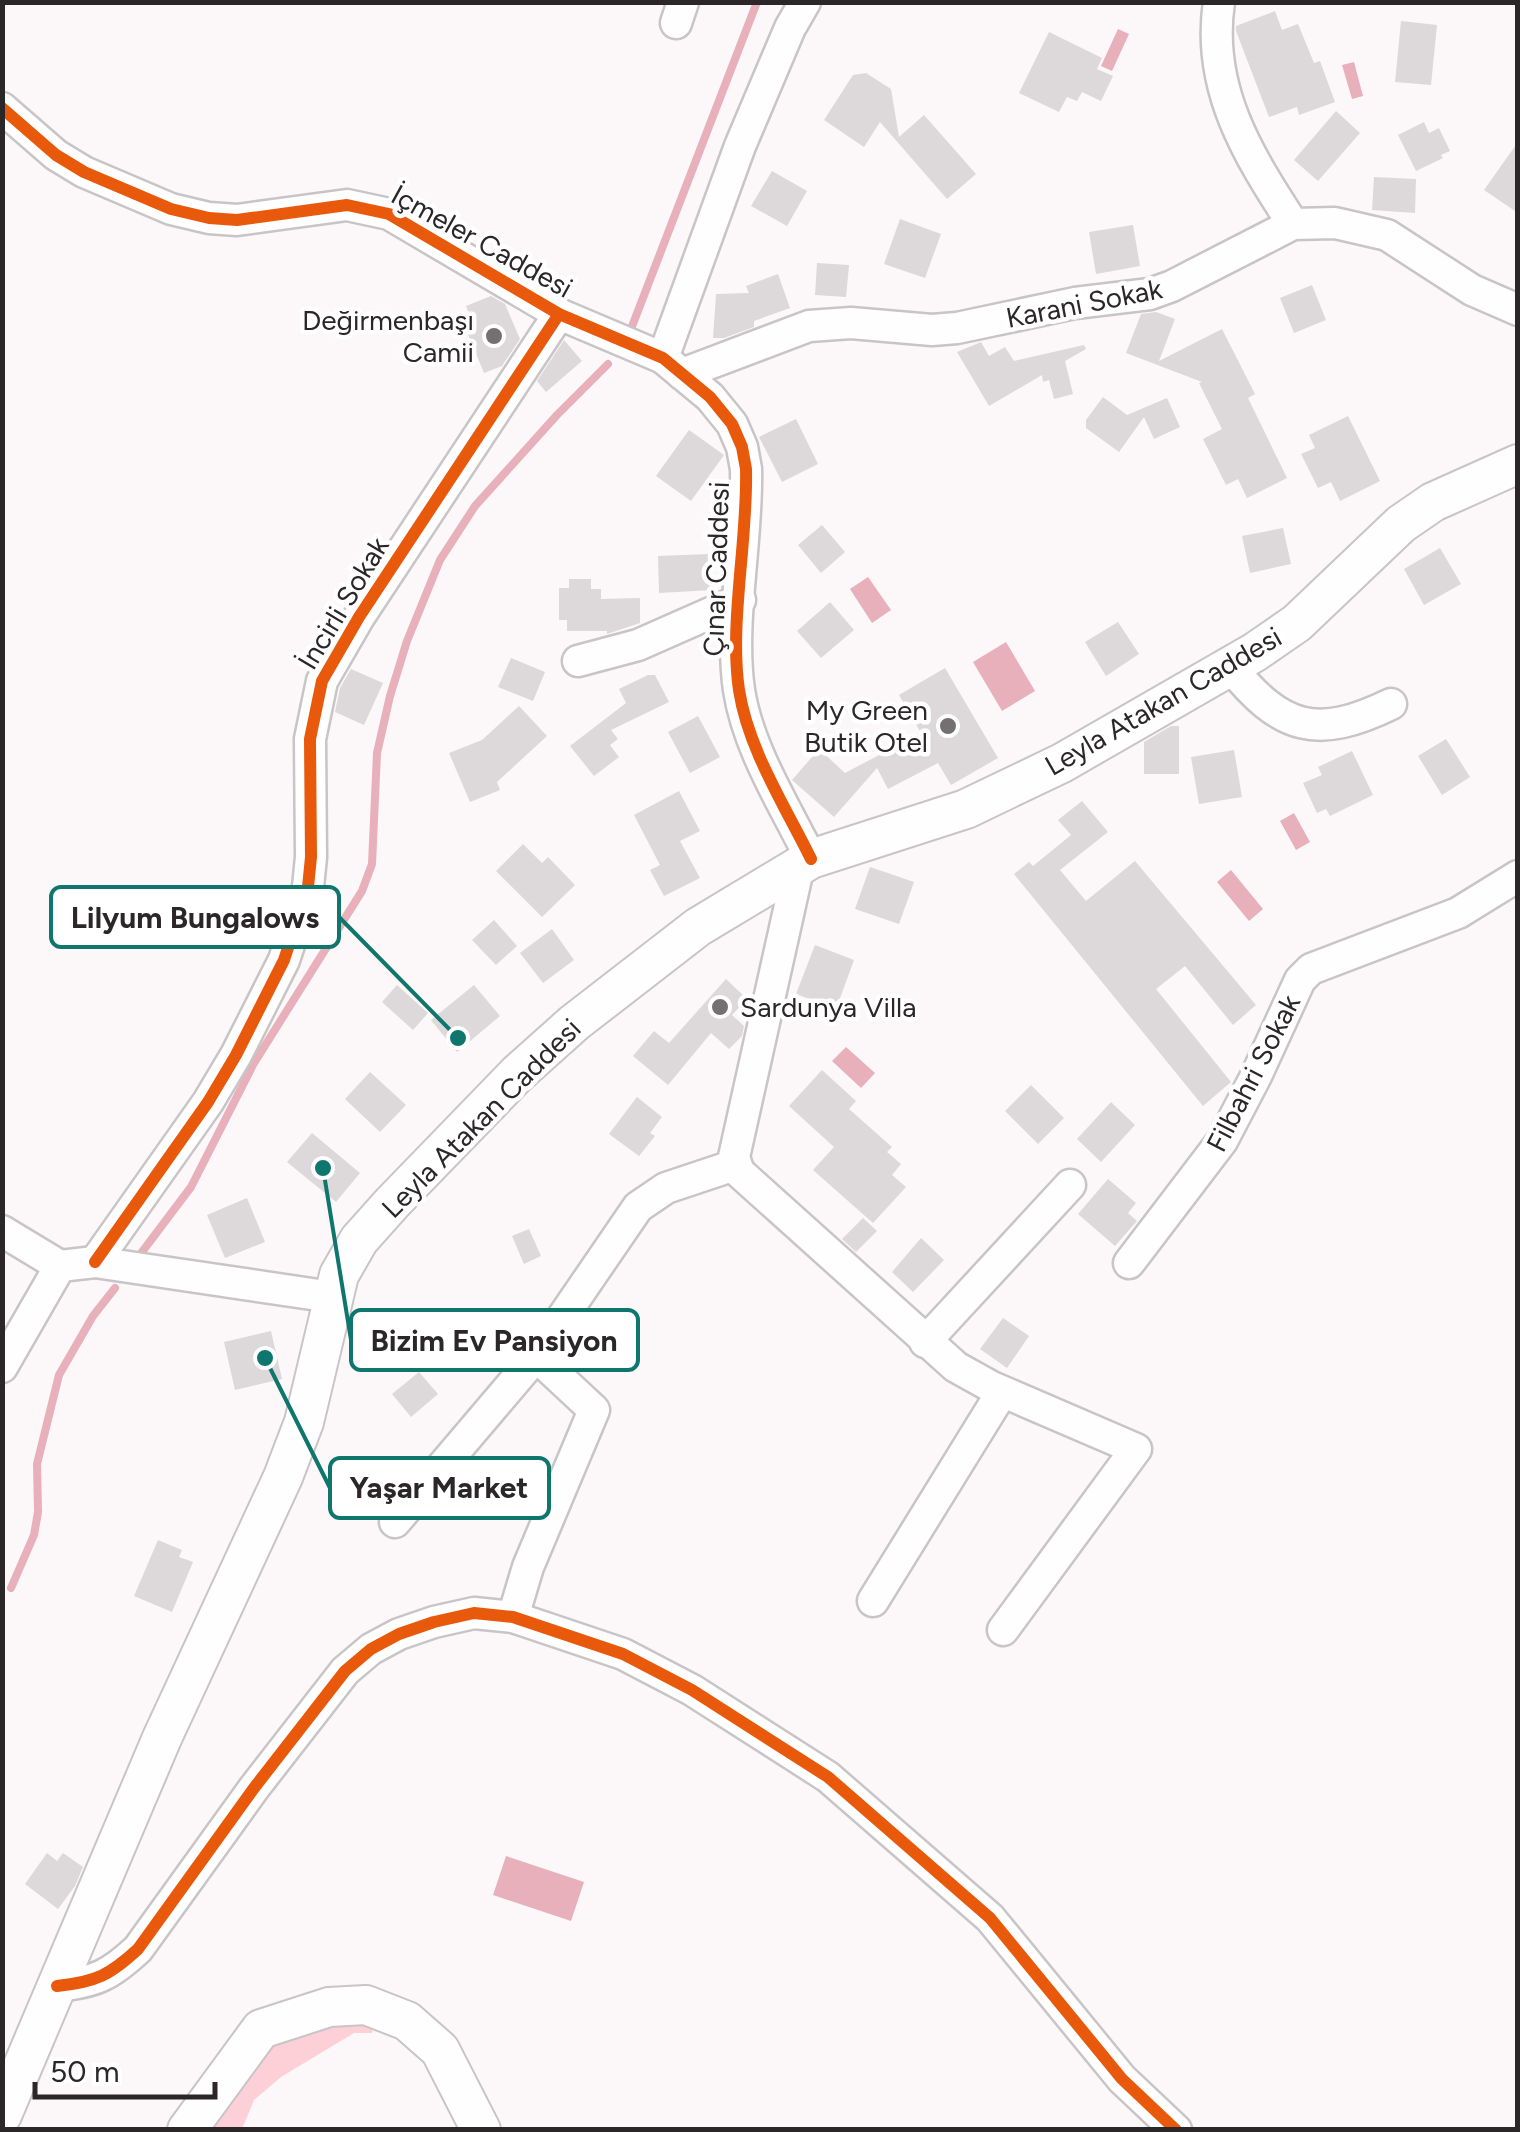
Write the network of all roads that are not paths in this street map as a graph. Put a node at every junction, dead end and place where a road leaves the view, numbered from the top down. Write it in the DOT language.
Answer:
graph roads {
  1 [pos="805,2"];
  2 [pos="1220,2"];
  3 [pos="2,108"];
  4 [pos="1293,224"];
  5 [pos="1518,310"];
  6 [pos="559,314"];
  7 [pos="673,366"];
  8 [pos="1518,464"];
  9 [pos="740,600"];
  10 [pos="578,661"];
  11 [pos="1230,666"];
  12 [pos="1391,704"];
  13 [pos="805,862"];
  14 [pos="1518,876"];
  15 [pos="736,1164"];
  16 [pos="1070,1185"];
  17 [pos="2,1231"];
  18 [pos="96,1262"];
  19 [pos="1129,1263"];
  20 [pos="60,1266"];
  21 [pos="332,1297"];
  22 [pos="925,1342"];
  23 [pos="536,1356"];
  24 [pos="2,1367"];
  25 [pos="1002,1392"];
  26 [pos="396,1522"];
  27 [pos="873,1601"];
  28 [pos="513,1617"];
  29 [pos="1003,1630"];
  30 [pos="58,1986"];
  31 [pos="2,2115"];
  32 [pos="188,2130"];
  33 [pos="481,2130"];
  34 [pos="1176,2130"];
  1 -- 7 [label="street"];
  2 -- 4 [label="street"];
  3 -- 6 [label="street, İçmeler Caddesi"];
  4 -- 5 [label="street, Karani Sokak"];
  4 -- 7 [label="street, Karani Sokak"];
  6 -- 7 [label="street, İçmeler Caddesi"];
  6 -- 18 [label="street, İncirli Sokak"];
  7 -- 9 [label="street, Çınar Caddesi"];
  8 -- 11 [label="main road, Leyla Atakan Caddesi"];
  9 -- 10 [label="street"];
  9 -- 13 [label="street, Çınar Caddesi"];
  11 -- 12 [label="street"];
  11 -- 13 [label="main road, Leyla Atakan Caddesi"];
  13 -- 15 [label="street"];
  13 -- 21 [label="main road, Leyla Atakan Caddesi"];
  14 -- 19 [label="street, Filbahri Sokak"];
  15 -- 22 [label="street"];
  15 -- 23 [label="street"];
  16 -- 22 [label="street"];
  17 -- 20 [label="street"];
  18 -- 20 [label="street"];
  18 -- 21 [label="street"];
  20 -- 24 [label="street"];
  21 -- 30 [label="main road, Leyla Atakan Caddesi"];
  22 -- 25 [label="street"];
  23 -- 26 [label="street"];
  23 -- 28 [label="street"];
  25 -- 27 [label="street"];
  25 -- 29 [label="street"];
  28 -- 30 [label="street"];
  28 -- 34 [label="street"];
  30 -- 31 [label="main road, Leyla Atakan Caddesi"];
  32 -- 33 [label="main road"];
}
